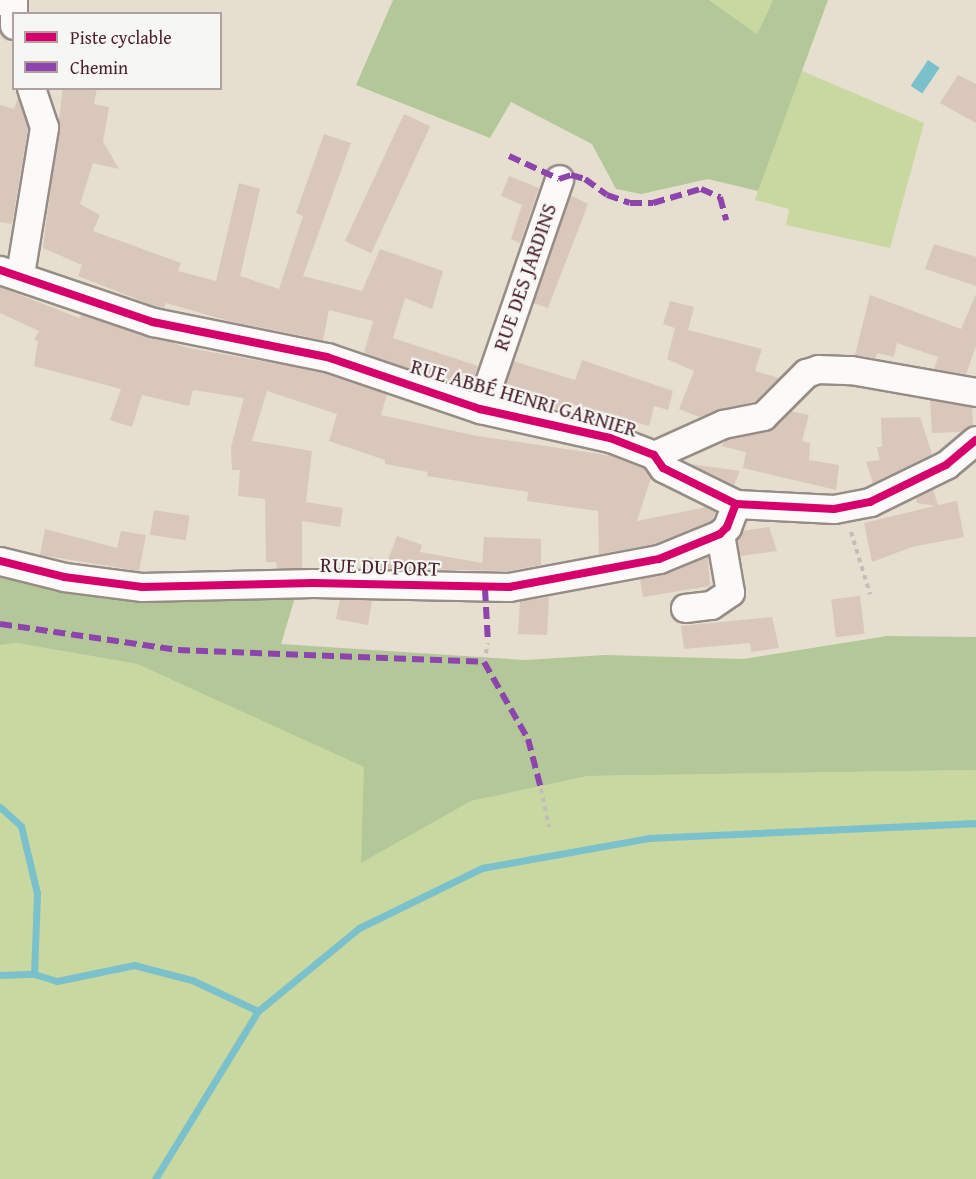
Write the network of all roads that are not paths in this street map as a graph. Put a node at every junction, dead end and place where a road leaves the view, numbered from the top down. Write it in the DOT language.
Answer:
graph roads {
  1 [pos="32,90"];
  2 [pos="559,179"];
  3 [pos="7,276"];
  4 [pos="976,392"];
  5 [pos="480,409"];
  6 [pos="976,440"];
  7 [pos="654,454"];
  8 [pos="736,504"];
  9 [pos="720,534"];
  10 [pos="0,561"];
  11 [pos="685,608"];
  1 -- 3 [label="street"];
  2 -- 5 [label="street, RUE DES JARDINS"];
  3 -- 5 [label="street, RUE ABBÉ HENRI GARNIER"];
  4 -- 7 [label="street"];
  5 -- 7 [label="street, RUE ABBÉ HENRI GARNIER"];
  6 -- 8 [label="street, RUE ABBÉ HENRI GARNIER"];
  7 -- 8 [label="street, RUE ABBÉ HENRI GARNIER"];
  8 -- 9 [label="street"];
  9 -- 10 [label="street, RUE DU PORT"];
  9 -- 11 [label="street"];
}
